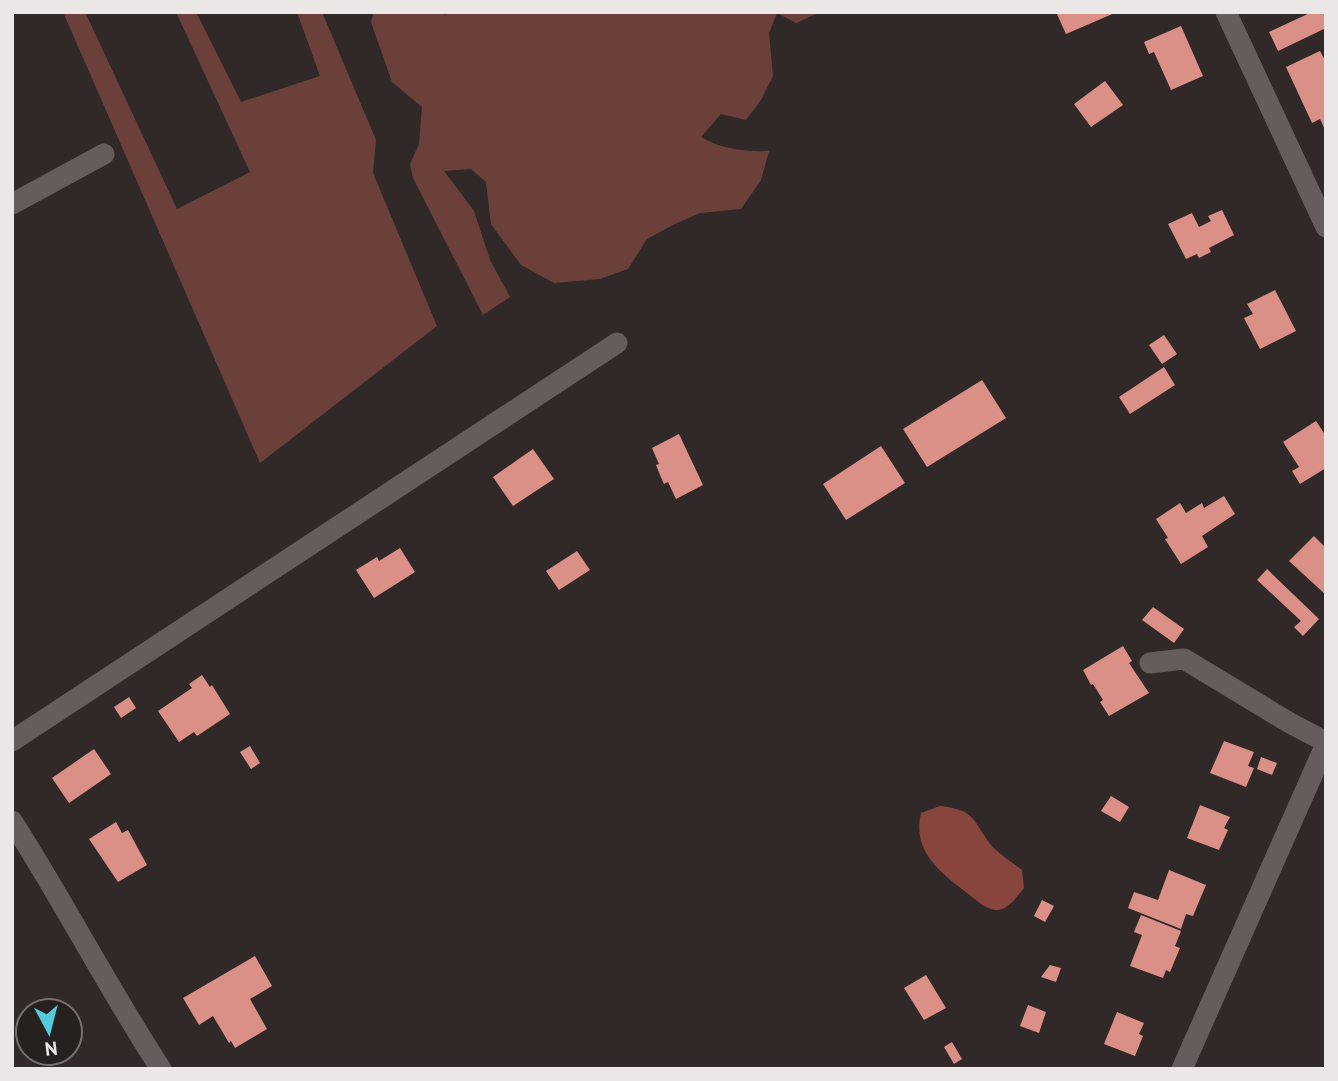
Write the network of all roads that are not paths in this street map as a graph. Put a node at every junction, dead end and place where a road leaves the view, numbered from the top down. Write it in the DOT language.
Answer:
graph roads {
  1 [pos="1226,12"];
  2 [pos="104,154"];
  3 [pos="12,204"];
  4 [pos="1326,227"];
  5 [pos="617,343"];
  6 [pos="1150,663"];
  7 [pos="12,741"];
  8 [pos="1326,743"];
  9 [pos="12,821"];
  10 [pos="161,1069"];
  11 [pos="1182,1069"];
  1 -- 4 [label="street"];
  2 -- 3 [label="street"];
  5 -- 7 [label="street"];
  6 -- 8 [label="street"];
  8 -- 11 [label="street"];
  9 -- 10 [label="street"];
}
